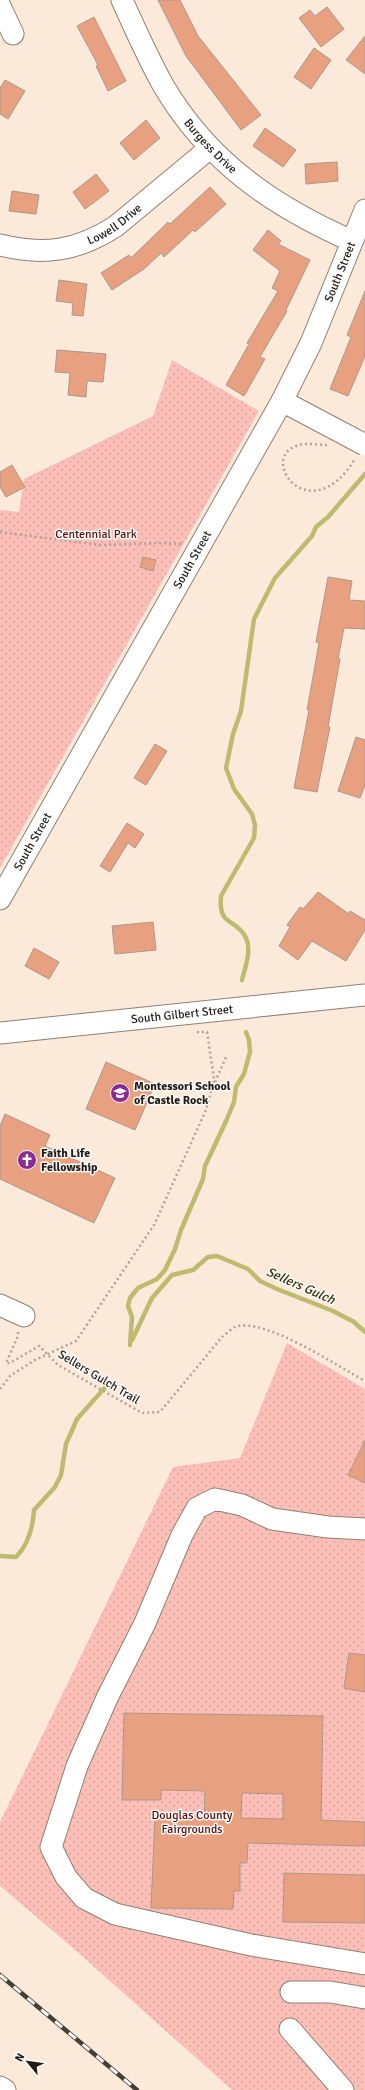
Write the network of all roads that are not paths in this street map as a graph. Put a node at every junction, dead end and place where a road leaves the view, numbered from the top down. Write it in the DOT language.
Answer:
graph roads {
  1 [pos="122,0"];
  2 [pos="0,6"];
  3 [pos="13,34"];
  4 [pos="210,148"];
  5 [pos="365,210"];
  6 [pos="352,241"];
  7 [pos="0,245"];
  8 [pos="282,401"];
  9 [pos="354,443"];
  10 [pos="0,899"];
  11 [pos="365,995"];
  12 [pos="0,1033"];
  13 [pos="0,1305"];
  14 [pos="20,1322"];
  15 [pos="365,1529"];
  16 [pos="365,1964"];
  17 [pos="291,1992"];
  18 [pos="365,1998"];
  19 [pos="290,2029"];
  20 [pos="0,2087"];
  21 [pos="5,2090"];
  22 [pos="343,2090"];
  1 -- 4 [label="street, Burgess Drive"];
  2 -- 3 [label="street"];
  4 -- 6 [label="street, Burgess Drive"];
  4 -- 7 [label="street, Lowell Drive"];
  5 -- 6 [label="street, South Street"];
  6 -- 8 [label="street, South Street"];
  8 -- 9 [label="street"];
  8 -- 10 [label="street, South Street"];
  11 -- 12 [label="street, South Gilbert Street"];
  13 -- 14 [label="street"];
  15 -- 16 [label="street"];
  17 -- 18 [label="street"];
  19 -- 22 [label="street"];
  20 -- 21 [label="street"];
}
